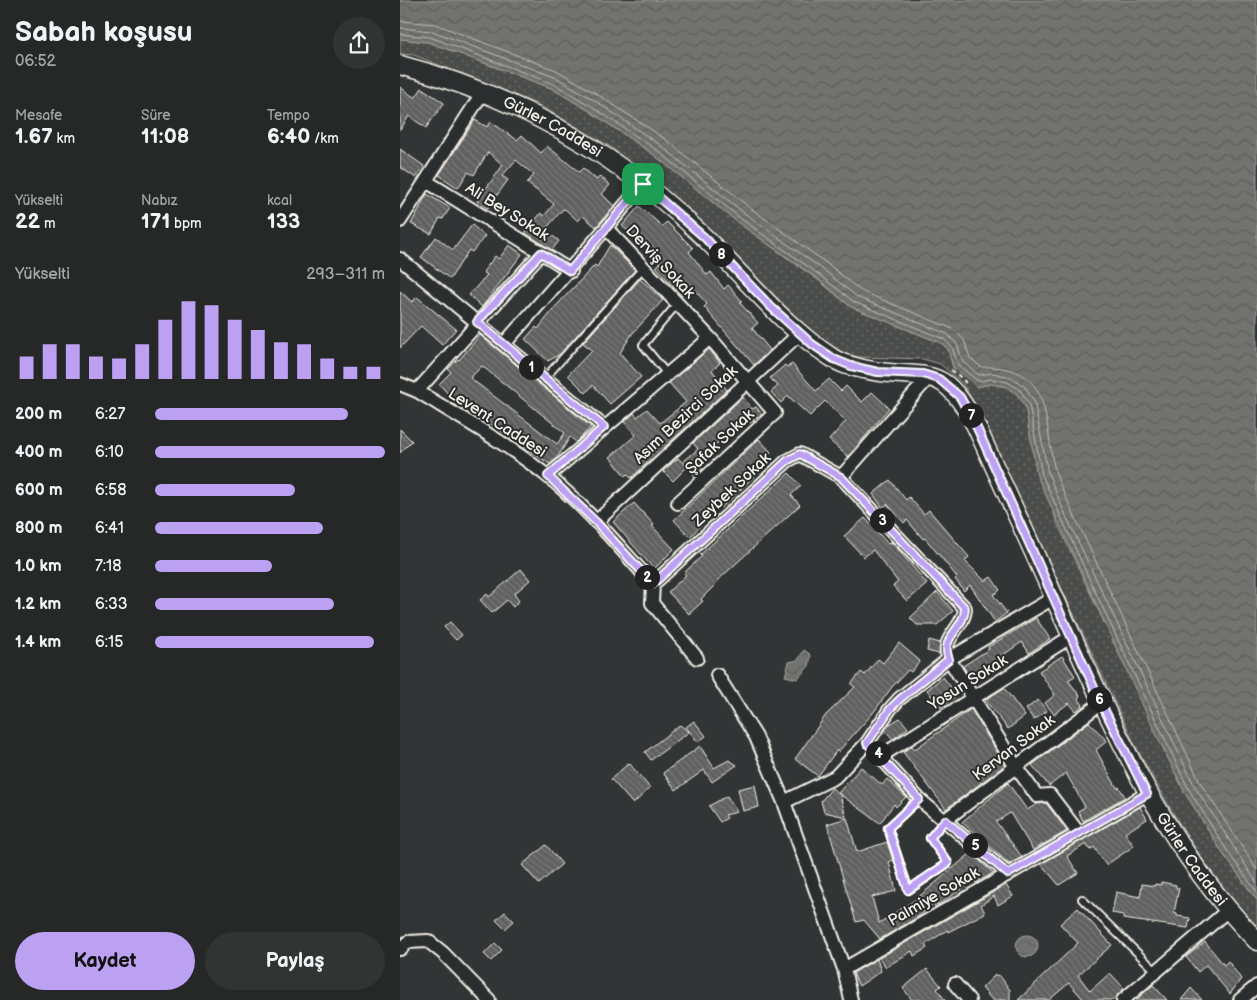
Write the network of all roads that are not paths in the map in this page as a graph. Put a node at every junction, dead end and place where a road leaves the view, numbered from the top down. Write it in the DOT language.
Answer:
graph roads {
  1 [pos="400,65"];
  2 [pos="483,92"];
  3 [pos="426,181"];
  4 [pos="643,184"];
  5 [pos="400,221"];
  6 [pos="606,228"];
  7 [pos="541,253"];
  8 [pos="400,259"];
  9 [pos="643,268"];
  10 [pos="570,271"];
  11 [pos="678,304"];
  12 [pos="477,322"];
  13 [pos="799,334"];
  14 [pos="710,338"];
  15 [pos="504,344"];
  16 [pos="667,374"];
  17 [pos="930,376"];
  18 [pos="545,378"];
  19 [pos="748,380"];
  20 [pos="400,384"];
  21 [pos="417,392"];
  22 [pos="604,427"];
  23 [pos="548,476"];
  24 [pos="841,477"];
  25 [pos="678,503"];
  26 [pos="596,522"];
  27 [pos="653,584"];
  28 [pos="1054,597"];
  29 [pos="1072,636"];
  30 [pos="697,658"];
  31 [pos="949,659"];
  32 [pos="717,675"];
  33 [pos="973,699"];
  34 [pos="1101,703"];
  35 [pos="867,743"];
  36 [pos="880,756"];
  37 [pos="1016,767"];
  38 [pos="1147,794"];
  39 [pos="919,799"];
  40 [pos="784,802"];
  41 [pos="945,820"];
  42 [pos="1078,832"];
  43 [pos="1008,874"];
  44 [pos="1082,899"];
  45 [pos="1227,910"];
  46 [pos="1257,941"];
  47 [pos="404,945"];
  48 [pos="844,969"];
  49 [pos="1156,972"];
  50 [pos="955,984"];
  51 [pos="1257,986"];
  52 [pos="489,1000"];
  53 [pos="851,1000"];
  54 [pos="969,1000"];
  55 [pos="1123,1000"];
  56 [pos="1240,1000"];
  1 -- 2 [label="street, Gürler Caddesi"];
  2 -- 3 [label="street"];
  2 -- 4 [label="street, Gürler Caddesi"];
  3 -- 5 [label="street"];
  3 -- 7 [label="street, Ali Bey Sokak"];
  4 -- 6 [label="street, Derviş Sokak"];
  4 -- 13 [label="street, Gürler Caddesi"];
  6 -- 9 [label="street, Derviş Sokak"];
  6 -- 10 [label="street"];
  7 -- 10 [label="street, Ali Bey Sokak"];
  7 -- 12 [label="street"];
  8 -- 12 [label="street"];
  9 -- 11 [label="street, Derviş Sokak"];
  9 -- 18 [label="lane"];
  10 -- 15 [label="street"];
  11 -- 14 [label="street, Derviş Sokak"];
  11 -- 16 [label="lane"];
  12 -- 15 [label="street"];
  12 -- 21 [label="street"];
  13 -- 17 [label="street, Gürler Caddesi"];
  13 -- 19 [label="street, Asım Bezirci Sokak"];
  14 -- 16 [label="street"];
  14 -- 19 [label="street, Derviş Sokak"];
  15 -- 18 [label="street"];
  16 -- 22 [label="street"];
  17 -- 24 [label="street"];
  17 -- 28 [label="street, Gürler Caddesi"];
  18 -- 22 [label="street"];
  19 -- 25 [label="street, Şafak Sokak"];
  19 -- 26 [label="street, Asım Bezirci Sokak"];
  20 -- 21 [label="street, Levent Caddesi"];
  21 -- 23 [label="street, Levent Caddesi"];
  22 -- 23 [label="street"];
  23 -- 26 [label="street, Levent Caddesi"];
  24 -- 27 [label="street, Zeybek Sokak"];
  24 -- 31 [label="street"];
  26 -- 27 [label="street, Levent Caddesi"];
  27 -- 30 [label="street"];
  28 -- 29 [label="street, Gürler Caddesi"];
  28 -- 31 [label="street"];
  29 -- 33 [label="street, Yosun Sokak"];
  29 -- 34 [label="street, Gürler Caddesi"];
  31 -- 33 [label="street"];
  31 -- 35 [label="street"];
  32 -- 40 [label="street"];
  33 -- 36 [label="street, Yosun Sokak"];
  33 -- 37 [label="street"];
  34 -- 37 [label="street, Kervan Sokak"];
  34 -- 38 [label="street, Gürler Caddesi"];
  35 -- 36 [label="street"];
  35 -- 40 [label="street"];
  36 -- 39 [label="street"];
  37 -- 41 [label="street, Kervan Sokak"];
  37 -- 42 [label="street"];
  38 -- 42 [label="street, Palmiye Sokak"];
  38 -- 45 [label="street, Gürler Caddesi"];
  39 -- 41 [label="street"];
  39 -- 41 [label="lane"];
  40 -- 48 [label="street"];
  41 -- 43 [label="street"];
  42 -- 43 [label="street, Palmiye Sokak"];
  43 -- 48 [label="street, Palmiye Sokak"];
  44 -- 49 [label="lane"];
  45 -- 46 [label="street, Gürler Caddesi"];
  45 -- 49 [label="street"];
  47 -- 52 [label="street"];
  48 -- 53 [label="street"];
  49 -- 55 [label="street"];
  50 -- 54 [label="street"];
  51 -- 56 [label="street"];
}
